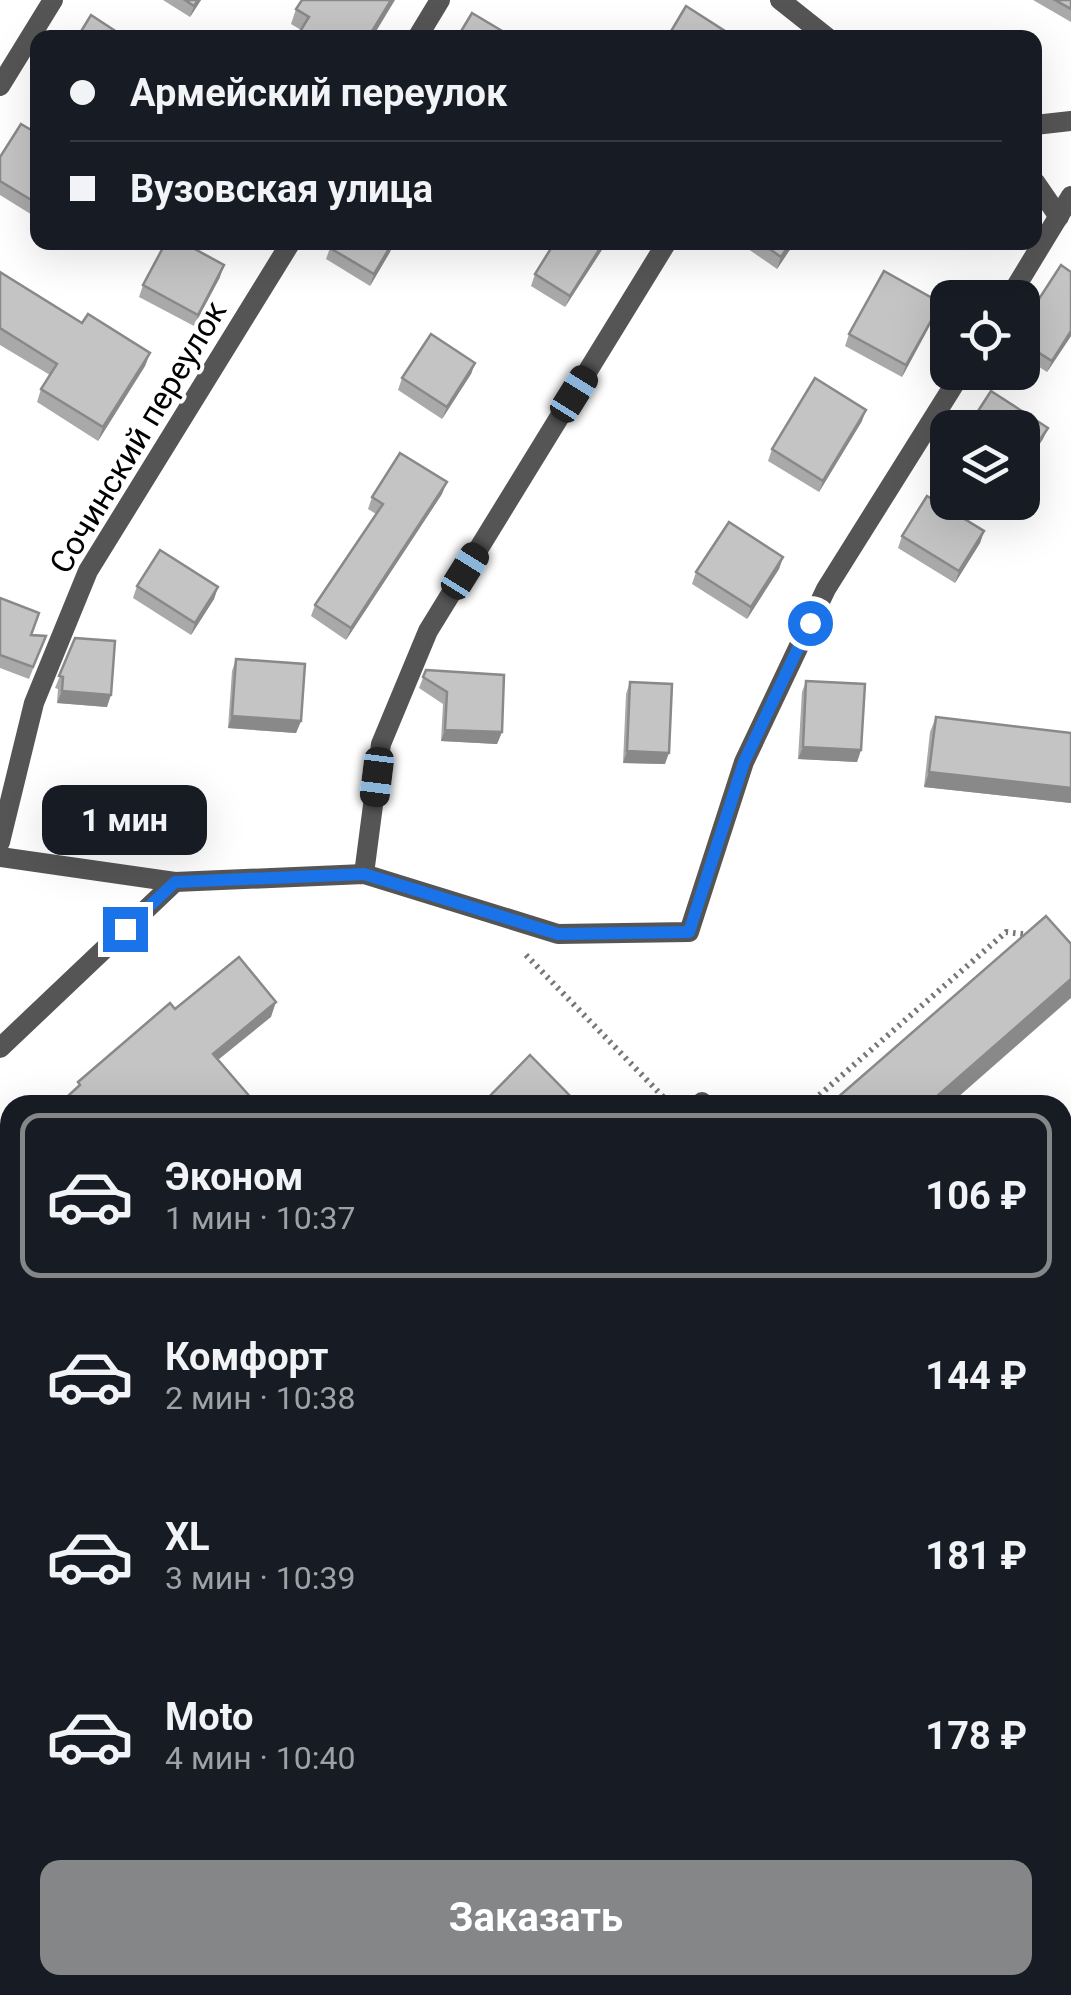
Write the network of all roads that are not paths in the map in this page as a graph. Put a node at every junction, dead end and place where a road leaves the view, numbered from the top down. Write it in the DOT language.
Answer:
graph roads {
  1 [pos="54,0"];
  2 [pos="440,0"];
  3 [pos="780,0"];
  4 [pos="799,29"];
  5 [pos="35,30"];
  6 [pos="422,30"];
  7 [pos="30,38"];
  8 [pos="0,86"];
  9 [pos="1071,121"];
  10 [pos="1042,124"];
  11 [pos="1042,193"];
  12 [pos="1071,196"];
  13 [pos="1058,217"];
  14 [pos="1042,243"];
  15 [pos="285,250"];
  16 [pos="662,250"];
  17 [pos="1038,250"];
  18 [pos="1019,280"];
  19 [pos="951,390"];
  20 [pos="0,842"];
  21 [pos="0,857"];
  22 [pos="364,874"];
  23 [pos="175,882"];
  24 [pos="0,1048"];
  1 -- 5 [label="street"];
  2 -- 6 [label="street"];
  3 -- 4 [label="street"];
  7 -- 8 [label="street"];
  9 -- 10 [label="street"];
  11 -- 13 [label="street"];
  12 -- 13 [label="street"];
  13 -- 14 [label="street"];
  15 -- 20 [label="street, Сочинский переулок"];
  16 -- 22 [label="street"];
  17 -- 18 [label="street"];
  19 -- 22 [label="street"];
  21 -- 23 [label="street"];
  22 -- 23 [label="street"];
  23 -- 24 [label="street"];
}
